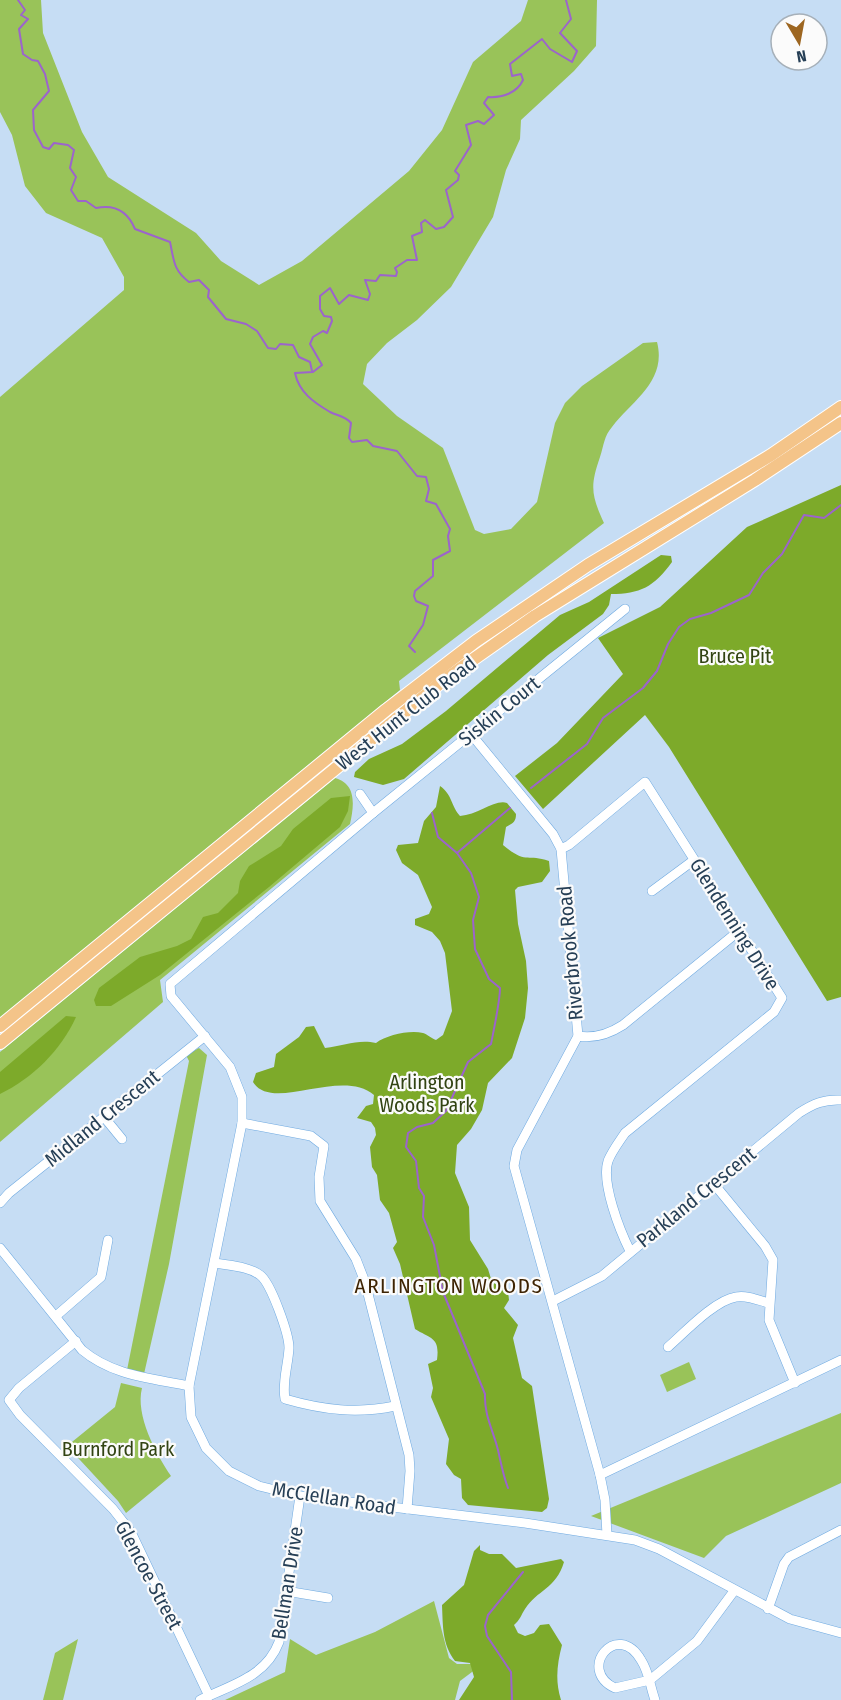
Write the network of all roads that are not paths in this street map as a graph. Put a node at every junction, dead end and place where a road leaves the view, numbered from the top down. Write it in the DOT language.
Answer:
graph roads {
  1 [pos="841,407"];
  2 [pos="841,423"];
  3 [pos="625,609"];
  4 [pos="471,734"];
  5 [pos="360,794"];
  6 [pos="373,813"];
  7 [pos="561,849"];
  8 [pos="694,860"];
  9 [pos="652,891"];
  10 [pos="740,930"];
  11 [pos="170,984"];
  12 [pos="0,1026"];
  13 [pos="205,1036"];
  14 [pos="578,1036"];
  15 [pos="0,1043"];
  16 [pos="841,1100"];
  17 [pos="104,1117"];
  18 [pos="242,1123"];
  19 [pos="122,1139"];
  20 [pos="714,1184"];
  21 [pos="0,1203"];
  22 [pos="108,1240"];
  23 [pos="0,1248"];
  24 [pos="630,1251"];
  25 [pos="215,1263"];
  26 [pos="553,1301"];
  27 [pos="768,1303"];
  28 [pos="56,1316"];
  29 [pos="76,1341"];
  30 [pos="668,1347"];
  31 [pos="841,1360"];
  32 [pos="795,1383"];
  33 [pos="189,1386"];
  34 [pos="395,1406"];
  35 [pos="600,1475"];
  36 [pos="300,1496"];
  37 [pos="406,1509"];
  38 [pos="841,1530"];
  39 [pos="607,1535"];
  40 [pos="286,1591"];
  41 [pos="734,1591"];
  42 [pos="328,1598"];
  43 [pos="768,1609"];
  44 [pos="841,1633"];
  45 [pos="650,1680"];
  46 [pos="205,1698"];
  47 [pos="655,1700"];
  1 -- 12 [label="main road, West Hunt Club Road"];
  2 -- 15 [label="main road, West Hunt Club Road"];
  3 -- 4 [label="street, Siskin Court"];
  4 -- 6 [label="street, Siskin Court"];
  4 -- 7 [label="street, Riverbrook Road"];
  5 -- 6 [label="street"];
  6 -- 11 [label="street, Siskin Court"];
  7 -- 8 [label="street, Glendenning Drive"];
  7 -- 14 [label="street, Riverbrook Road"];
  8 -- 9 [label="street"];
  8 -- 10 [label="street, Glendenning Drive"];
  10 -- 14 [label="street"];
  10 -- 24 [label="street, Glendenning Drive"];
  11 -- 13 [label="street, McClellan Road"];
  13 -- 17 [label="street, Midland Crescent"];
  13 -- 18 [label="street, McClellan Road"];
  14 -- 26 [label="street, Riverbrook Road"];
  16 -- 20 [label="street, Parkland Crescent"];
  17 -- 19 [label="street"];
  17 -- 21 [label="street, Midland Crescent"];
  18 -- 25 [label="street, McClellan Road"];
  18 -- 34 [label="street"];
  20 -- 24 [label="street, Parkland Crescent"];
  20 -- 27 [label="street"];
  22 -- 28 [label="street"];
  23 -- 28 [label="street"];
  24 -- 26 [label="street, Parkland Crescent"];
  25 -- 33 [label="street, McClellan Road"];
  25 -- 34 [label="street"];
  26 -- 35 [label="street, Riverbrook Road"];
  27 -- 30 [label="street"];
  27 -- 32 [label="street"];
  28 -- 29 [label="street"];
  29 -- 33 [label="street"];
  29 -- 46 [label="street, Glencoe Street"];
  31 -- 32 [label="street"];
  32 -- 35 [label="street"];
  33 -- 36 [label="street, McClellan Road"];
  34 -- 37 [label="street"];
  35 -- 39 [label="street, Riverbrook Road"];
  36 -- 37 [label="street, McClellan Road"];
  36 -- 40 [label="street, Bellman Drive"];
  37 -- 39 [label="street, McClellan Road"];
  38 -- 43 [label="street"];
  39 -- 41 [label="street, McClellan Road"];
  40 -- 42 [label="street"];
  40 -- 46 [label="street, Bellman Drive"];
  41 -- 43 [label="street, McClellan Road"];
  41 -- 45 [label="street"];
  43 -- 44 [label="street, McClellan Road"];
  45 -- 45 [label="street"];
  45 -- 47 [label="street"];
}
